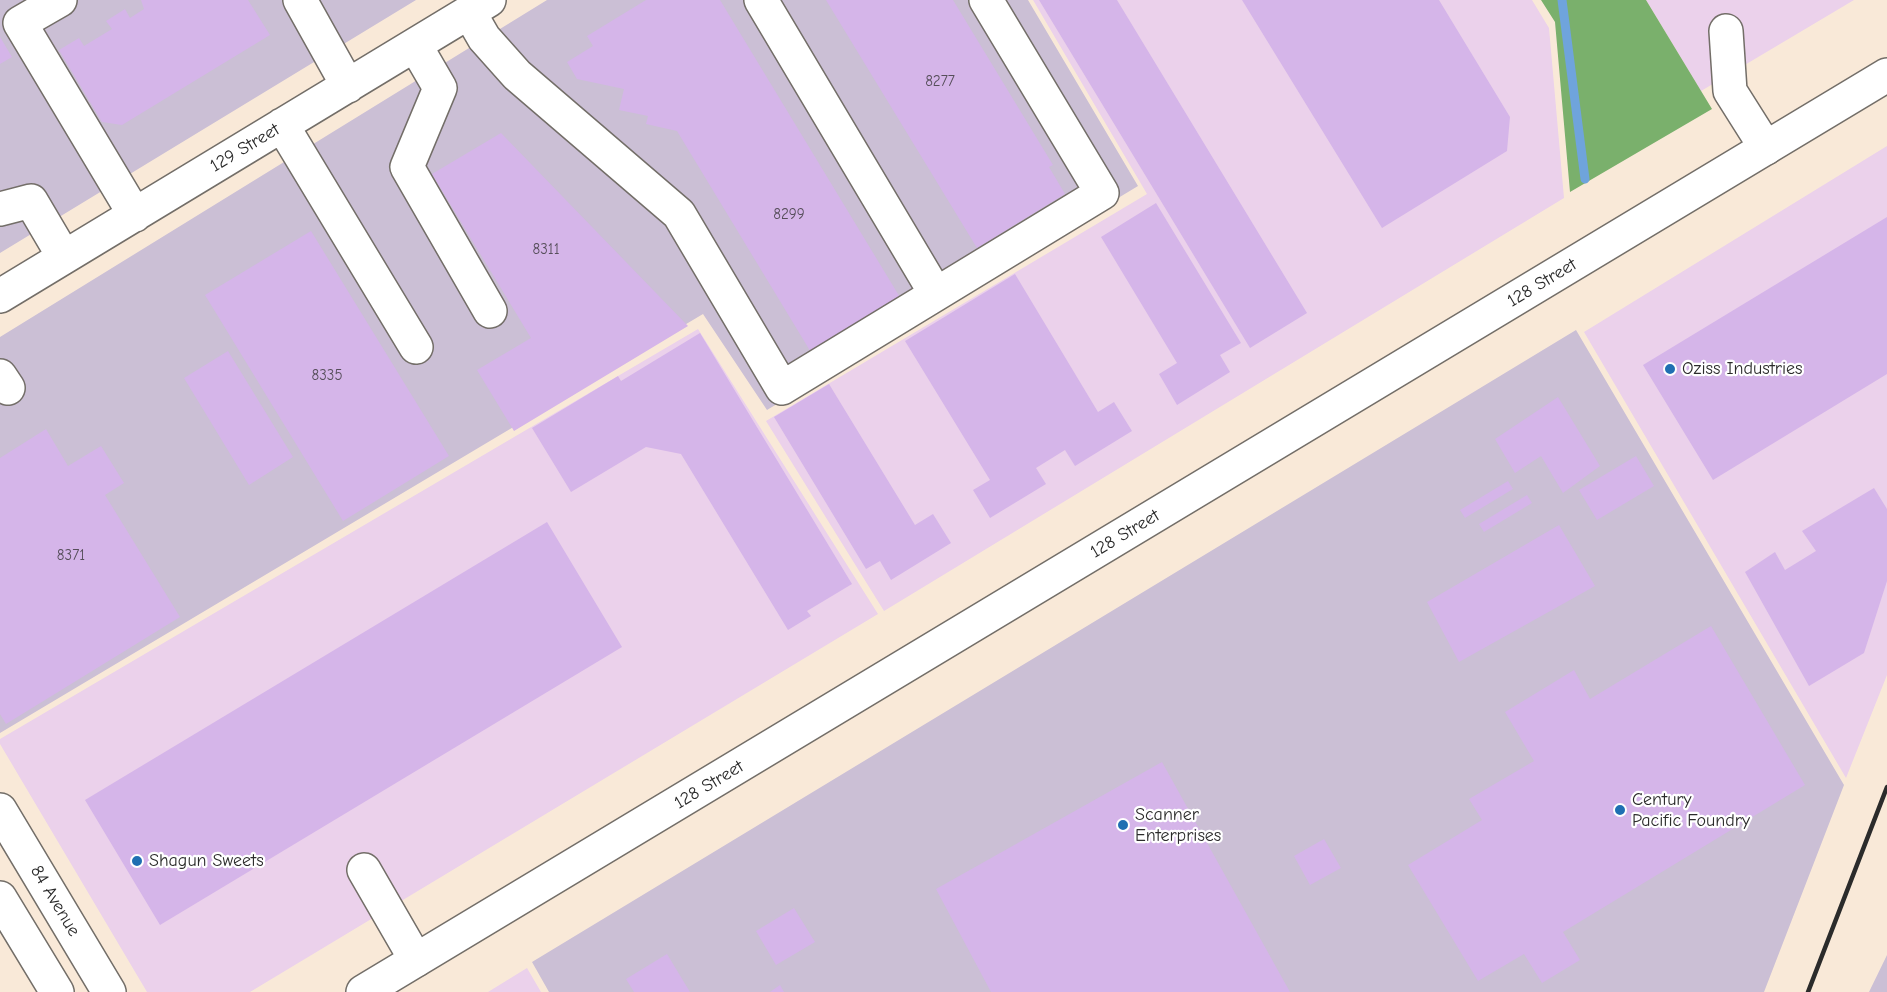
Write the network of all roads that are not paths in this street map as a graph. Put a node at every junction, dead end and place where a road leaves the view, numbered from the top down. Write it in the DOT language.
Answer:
graph roads {
  1 [pos="60,0"];
  2 [pos="300,0"];
  3 [pos="761,0"];
  4 [pos="986,0"];
  5 [pos="479,6"];
  6 [pos="1726,31"];
  7 [pos="415,45"];
  8 [pos="1887,75"];
  9 [pos="348,86"];
  10 [pos="282,125"];
  11 [pos="1766,148"];
  12 [pos="0,209"];
  13 [pos="135,214"];
  14 [pos="64,257"];
  15 [pos="936,294"];
  16 [pos="0,296"];
  17 [pos="490,310"];
  18 [pos="416,347"];
  19 [pos="0,810"];
  20 [pos="364,870"];
  21 [pos="0,898"];
  22 [pos="416,960"];
  23 [pos="57,992"];
  24 [pos="109,992"];
  25 [pos="364,992"];
  1 -- 13 [label="main road"];
  2 -- 9 [label="main road"];
  3 -- 15 [label="main road"];
  4 -- 15 [label="main road"];
  5 -- 7 [label="main road, 129 Street"];
  5 -- 15 [label="main road"];
  6 -- 11 [label="main road"];
  7 -- 9 [label="main road, 129 Street"];
  7 -- 17 [label="main road"];
  8 -- 11 [label="main road, 128 Street"];
  9 -- 10 [label="main road, 129 Street"];
  10 -- 13 [label="main road, 129 Street"];
  10 -- 18 [label="main road"];
  11 -- 22 [label="main road, 128 Street"];
  12 -- 14 [label="main road"];
  13 -- 14 [label="main road, 129 Street"];
  14 -- 16 [label="main road, 129 Street"];
  19 -- 24 [label="main road, 84 Avenue"];
  20 -- 22 [label="main road"];
  21 -- 23 [label="main road"];
  22 -- 25 [label="main road, 128 Street"];
}
